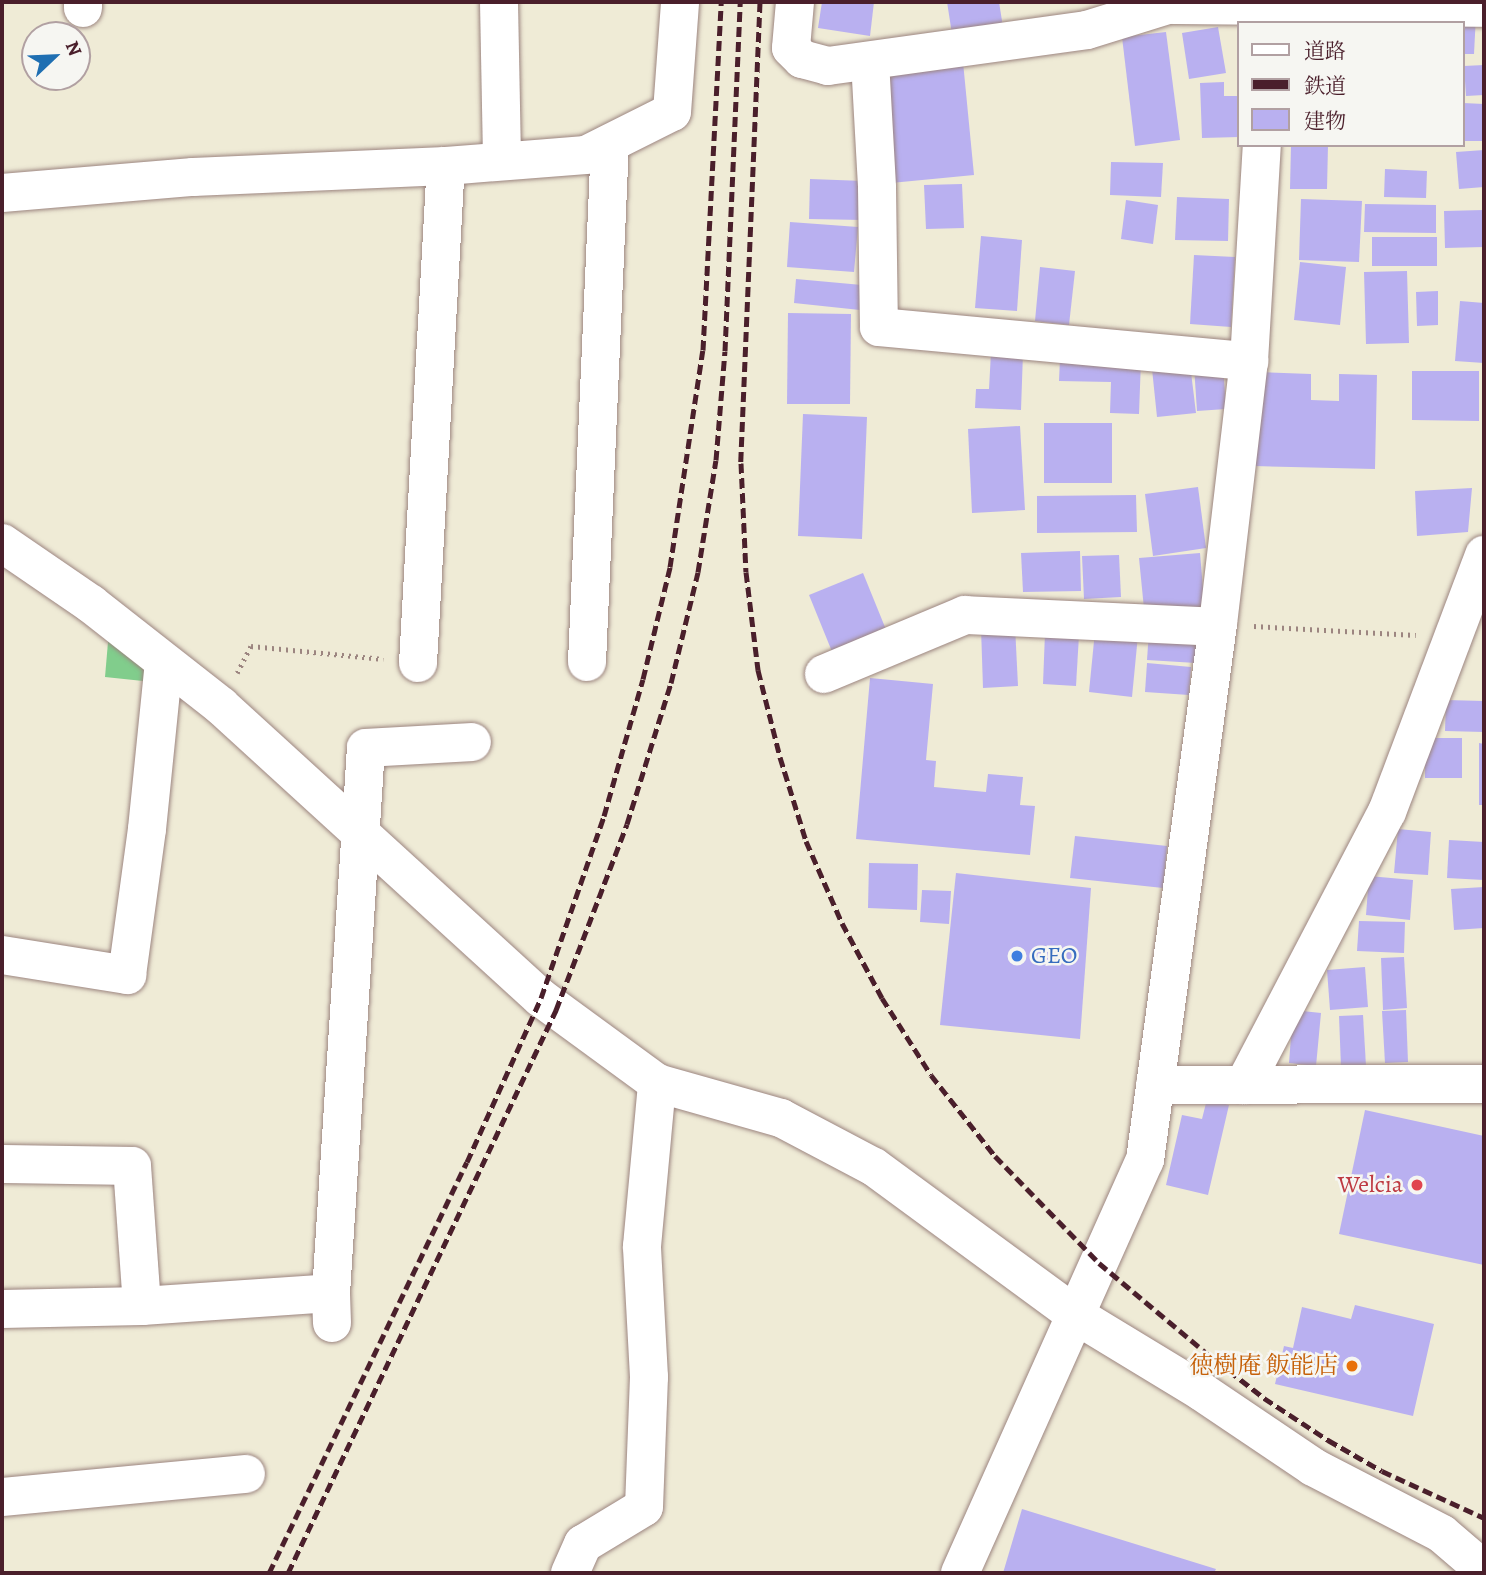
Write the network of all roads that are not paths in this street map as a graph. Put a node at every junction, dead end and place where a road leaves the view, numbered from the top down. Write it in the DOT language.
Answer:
graph roads {
  1 [pos="499,2"];
  2 [pos="680,2"];
  3 [pos="795,2"];
  4 [pos="1484,8"];
  5 [pos="1265,9"];
  6 [pos="870,61"];
  7 [pos="610,144"];
  8 [pos="1262,147"];
  9 [pos="502,161"];
  10 [pos="446,166"];
  11 [pos="2,193"];
  12 [pos="1249,361"];
  13 [pos="2,543"];
  14 [pos="1484,555"];
  15 [pos="1218,626"];
  16 [pos="587,662"];
  17 [pos="164,663"];
  18 [pos="418,663"];
  19 [pos="824,674"];
  20 [pos="472,742"];
  21 [pos="360,834"];
  22 [pos="2,955"];
  23 [pos="657,1083"];
  24 [pos="1244,1084"];
  25 [pos="1484,1084"];
  26 [pos="1155,1085"];
  27 [pos="2,1164"];
  28 [pos="142,1306"];
  29 [pos="2,1309"];
  30 [pos="1077,1316"];
  31 [pos="246,1474"];
  32 [pos="2,1497"];
  33 [pos="1484,1570"];
  34 [pos="570,1573"];
  35 [pos="960,1573"];
  1 -- 9 [label="street"];
  2 -- 7 [label="street"];
  3 -- 6 [label="street"];
  4 -- 5 [label="street"];
  5 -- 6 [label="street"];
  6 -- 12 [label="street"];
  7 -- 9 [label="street"];
  7 -- 16 [label="street"];
  8 -- 12 [label="street"];
  9 -- 10 [label="street"];
  10 -- 11 [label="street"];
  10 -- 18 [label="street"];
  12 -- 15 [label="street"];
  13 -- 17 [label="street"];
  14 -- 24 [label="street"];
  15 -- 19 [label="street"];
  15 -- 26 [label="street"];
  17 -- 21 [label="street"];
  17 -- 22 [label="street"];
  20 -- 21 [label="street"];
  21 -- 23 [label="street"];
  21 -- 28 [label="street"];
  23 -- 30 [label="street"];
  23 -- 34 [label="street"];
  24 -- 25 [label="street"];
  24 -- 26 [label="street"];
  26 -- 30 [label="street"];
  27 -- 28 [label="street"];
  28 -- 29 [label="street"];
  30 -- 33 [label="street"];
  30 -- 35 [label="street"];
  31 -- 32 [label="street"];
}
